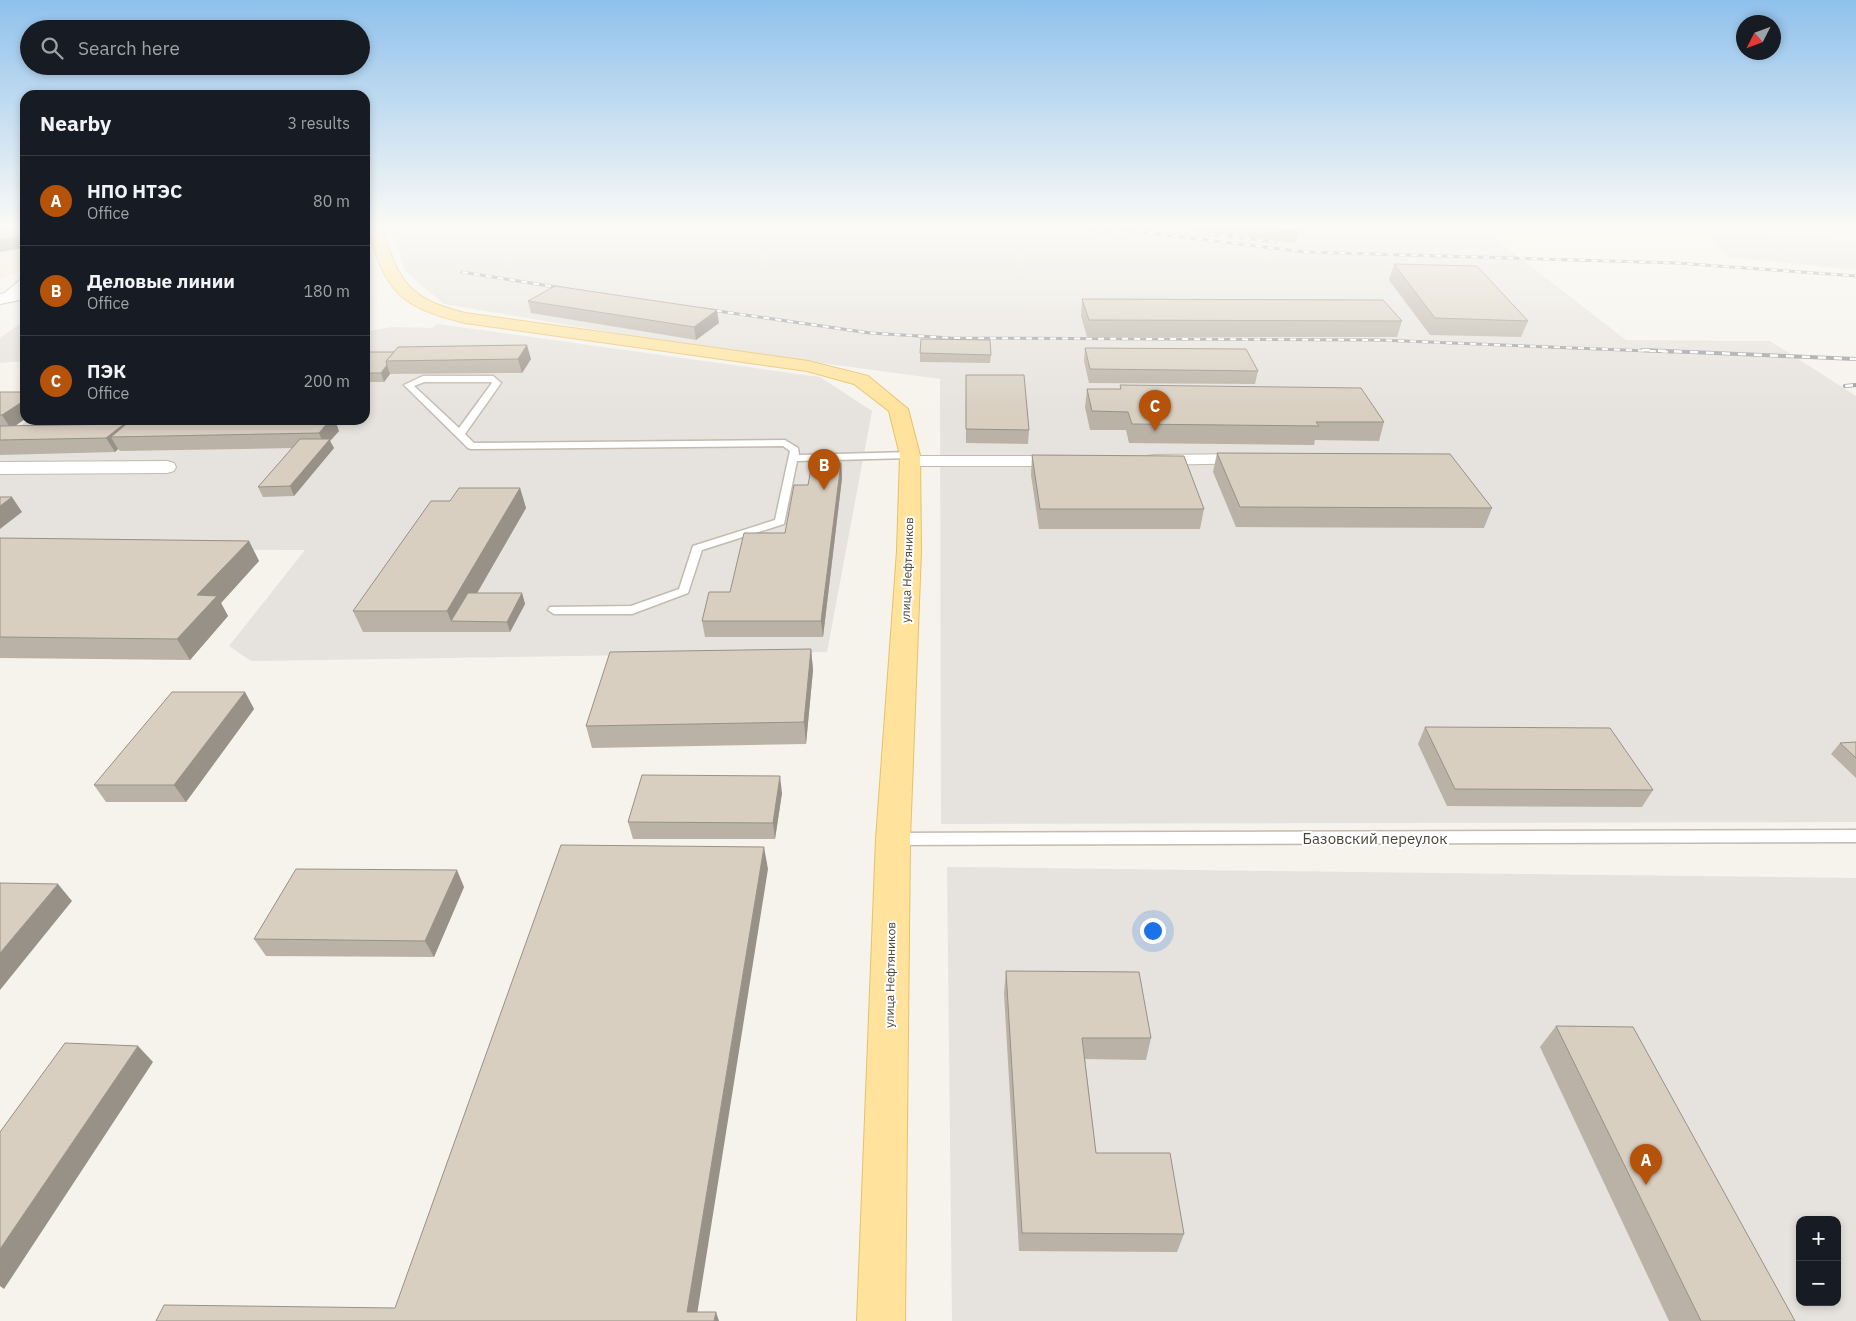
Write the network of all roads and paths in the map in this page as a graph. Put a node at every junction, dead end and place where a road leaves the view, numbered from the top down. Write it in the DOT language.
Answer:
graph roads {
  1 [pos="17,289"];
  2 [pos="401,289"];
  3 [pos="20,295"];
  4 [pos="4,298"];
  5 [pos="460,434"];
  6 [pos="793,458"];
  7 [pos="910,458"];
  8 [pos="1268,459"];
  9 [pos="1079,460"];
  10 [pos="1139,460"];
  11 [pos="167,467"];
  12 [pos="0,468"];
  13 [pos="554,610"];
  14 [pos="1856,836"];
  15 [pos="893,839"];
  16 [pos="881,1321"];
  1 -- 4 [label="street"];
  2 -- 7 [label="main road, улица Нефтяников"];
  3 -- 4 [label="street"];
  5 -- 5 [label="lane"];
  5 -- 6 [label="lane"];
  6 -- 7 [label="lane"];
  6 -- 13 [label="lane"];
  7 -- 9 [label="street"];
  7 -- 15 [label="main road, улица Нефтяников"];
  8 -- 10 [label="street"];
  11 -- 12 [label="street"];
  14 -- 15 [label="lane, Базовский переулок"];
  15 -- 16 [label="main road, улица Нефтяников"];
}
